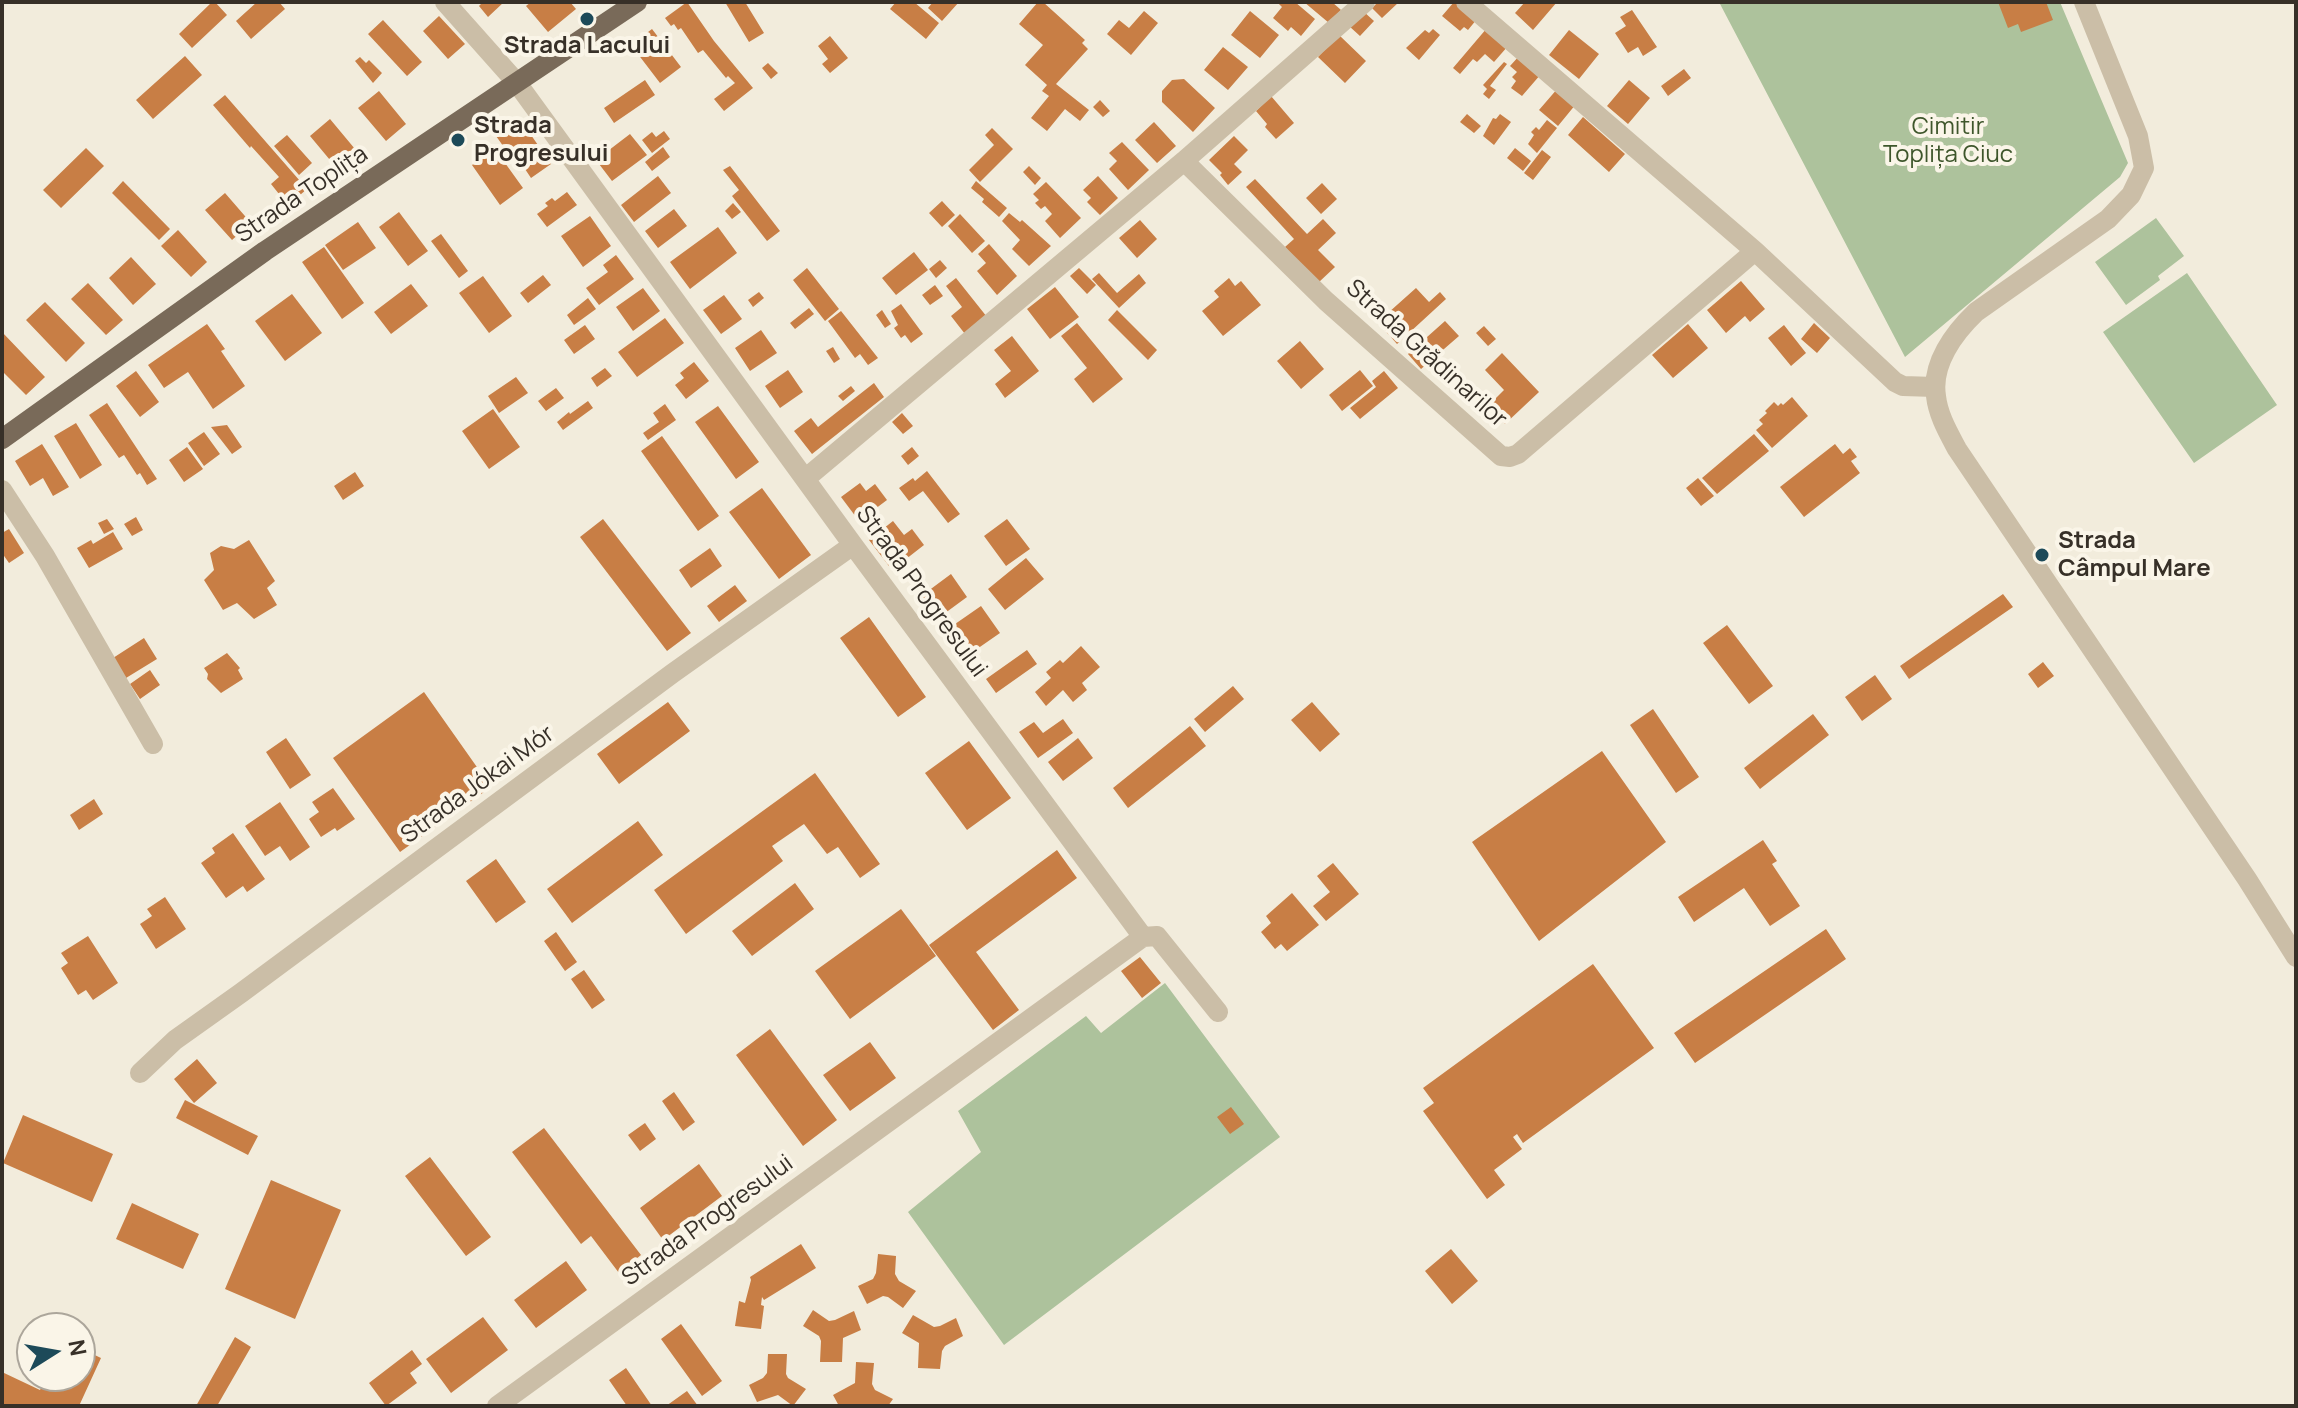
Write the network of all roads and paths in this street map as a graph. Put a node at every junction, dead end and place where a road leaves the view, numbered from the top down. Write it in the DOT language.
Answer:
graph roads {
  1 [pos="445,2"];
  2 [pos="637,2"];
  3 [pos="1365,2"];
  4 [pos="1466,2"];
  5 [pos="2084,2"];
  6 [pos="517,83"];
  7 [pos="1184,161"];
  8 [pos="1755,251"];
  9 [pos="1935,387"];
  10 [pos="2,439"];
  11 [pos="805,479"];
  12 [pos="2,490"];
  13 [pos="853,545"];
  14 [pos="153,744"];
  15 [pos="1143,937"];
  16 [pos="2296,957"];
  17 [pos="1218,1012"];
  18 [pos="140,1073"];
  19 [pos="497,1406"];
  1 -- 6 [label="street"];
  2 -- 6 [label="main road, Strada Toplița"];
  3 -- 7 [label="street"];
  4 -- 8 [label="street"];
  5 -- 9 [label="street"];
  6 -- 10 [label="main road, Strada Toplița"];
  6 -- 11 [label="street, Strada Progresului"];
  7 -- 8 [label="street, Strada Grădinarilor"];
  7 -- 11 [label="street"];
  8 -- 9 [label="street"];
  9 -- 16 [label="street"];
  11 -- 13 [label="street, Strada Progresului"];
  12 -- 14 [label="street"];
  13 -- 15 [label="street, Strada Progresului"];
  13 -- 18 [label="street, Strada Jókai Mór"];
  15 -- 17 [label="street, Strada Progresului"];
  15 -- 19 [label="street, Strada Progresului"];
}
